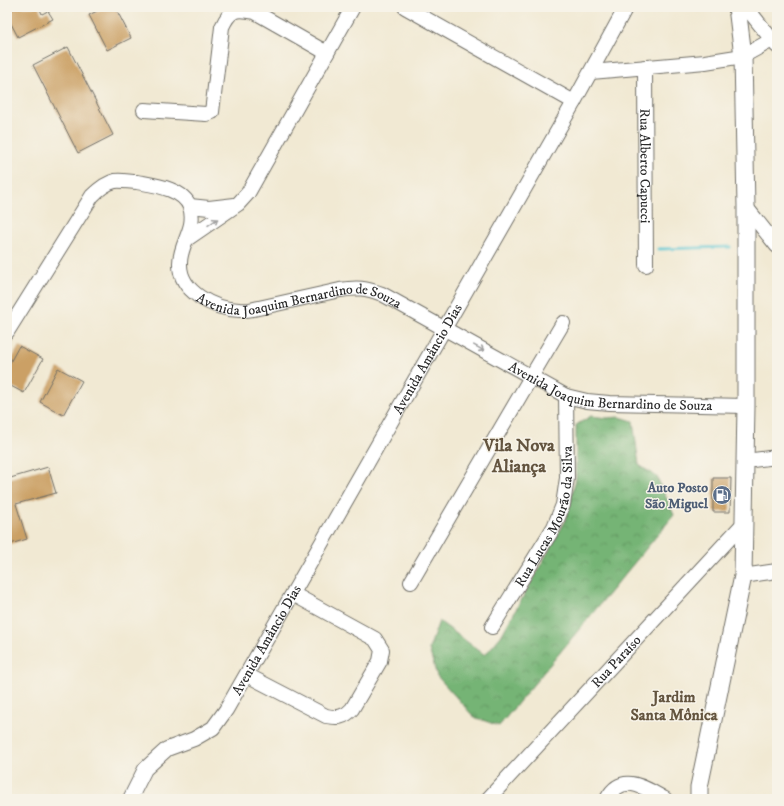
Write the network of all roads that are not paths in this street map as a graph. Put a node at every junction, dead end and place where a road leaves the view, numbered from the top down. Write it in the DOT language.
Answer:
graph roads {
  1 [pos="352,7"];
  2 [pos="405,7"];
  3 [pos="626,7"];
  4 [pos="737,7"];
  5 [pos="746,7"];
  6 [pos="774,43"];
  7 [pos="327,53"];
  8 [pos="743,56"];
  9 [pos="645,67"];
  10 [pos="591,72"];
  11 [pos="574,102"];
  12 [pos="144,110"];
  13 [pos="238,204"];
  14 [pos="190,206"];
  15 [pos="746,207"];
  16 [pos="187,239"];
  17 [pos="777,246"];
  18 [pos="646,265"];
  19 [pos="563,323"];
  20 [pos="445,328"];
  21 [pos="7,332"];
  22 [pos="530,377"];
  23 [pos="566,396"];
  24 [pos="746,406"];
  25 [pos="777,457"];
  26 [pos="745,461"];
  27 [pos="743,524"];
  28 [pos="777,571"];
  29 [pos="743,576"];
  30 [pos="411,582"];
  31 [pos="293,594"];
  32 [pos="492,628"];
  33 [pos="247,675"];
  34 [pos="130,799"];
  35 [pos="488,799"];
  36 [pos="608,799"];
  37 [pos="665,799"];
  38 [pos="699,799"];
  1 -- 7 [label="street"];
  2 -- 11 [label="street"];
  3 -- 10 [label="street, Avenida Amâncio Dias"];
  4 -- 8 [label="main road"];
  5 -- 6 [label="street"];
  6 -- 8 [label="street"];
  7 -- 12 [label="street"];
  7 -- 13 [label="street"];
  8 -- 9 [label="street"];
  8 -- 15 [label="main road"];
  9 -- 10 [label="street"];
  9 -- 18 [label="street, Rua Alberto Capucci"];
  10 -- 11 [label="street, Avenida Amâncio Dias"];
  11 -- 20 [label="street, Avenida Amâncio Dias"];
  13 -- 14 [label="street"];
  16 -- 13 [label="street, one-way"];
  14 -- 16 [label="street, Avenida Joaquim Bernardino de Souza"];
  14 -- 21 [label="street"];
  15 -- 17 [label="street"];
  15 -- 24 [label="main road"];
  16 -- 20 [label="street, Avenida Joaquim Bernardino de Souza"];
  19 -- 22 [label="street"];
  20 -- 22 [label="street, Avenida Joaquim Bernardino de Souza, one-way"];
  20 -- 31 [label="street, Avenida Amâncio Dias"];
  22 -- 23 [label="street, Avenida Joaquim Bernardino de Souza"];
  22 -- 30 [label="street"];
  23 -- 24 [label="street, Avenida Joaquim Bernardino de Souza"];
  23 -- 32 [label="street, Rua Lucas Mourão da Silva"];
  24 -- 26 [label="main road"];
  25 -- 26 [label="street"];
  26 -- 27 [label="main road"];
  27 -- 29 [label="main road"];
  27 -- 35 [label="street, Rua Paraíso"];
  28 -- 29 [label="street"];
  29 -- 38 [label="main road"];
  31 -- 33 [label="street, Avenida Amâncio Dias"];
  31 -- 33 [label="street"];
  33 -- 34 [label="street, Avenida Amâncio Dias"];
  36 -- 37 [label="street"];
}
